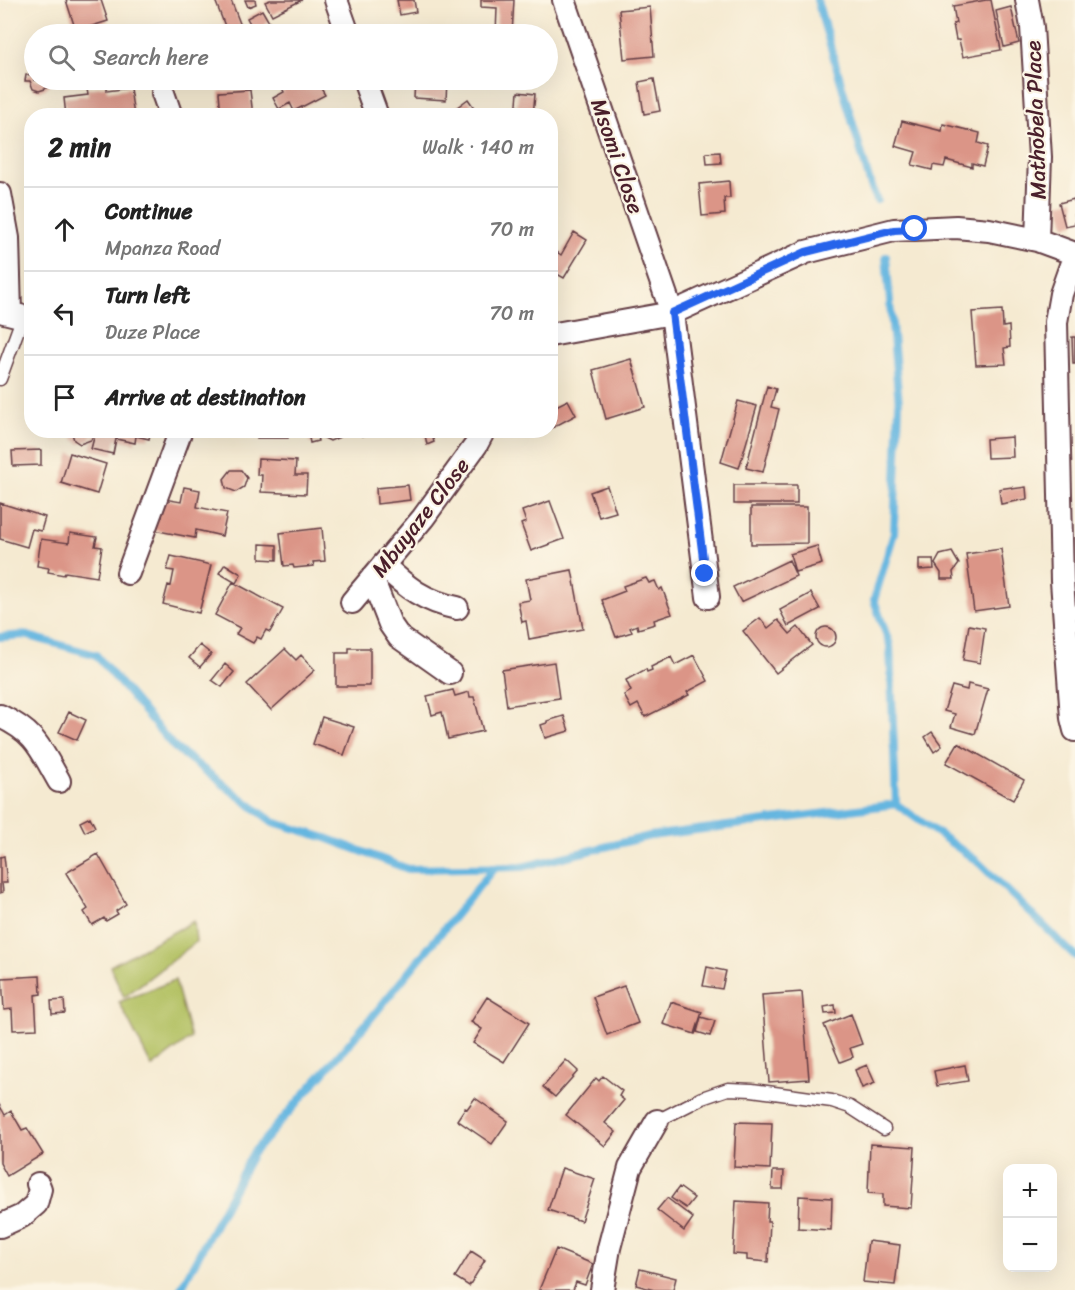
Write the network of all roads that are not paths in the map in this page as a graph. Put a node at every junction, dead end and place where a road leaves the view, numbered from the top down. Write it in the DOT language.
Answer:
graph roads {
  1 [pos="336,0"];
  2 [pos="564,0"];
  3 [pos="1027,0"];
  4 [pos="344,24"];
  5 [pos="368,90"];
  6 [pos="163,93"];
  7 [pos="168,108"];
  8 [pos="374,108"];
  9 [pos="0,194"];
  10 [pos="1037,240"];
  11 [pos="1075,254"];
  12 [pos="672,313"];
  13 [pos="16,315"];
  14 [pos="558,333"];
  15 [pos="0,379"];
  16 [pos="178,438"];
  17 [pos="480,438"];
  18 [pos="378,572"];
  19 [pos="128,573"];
  20 [pos="708,597"];
  21 [pos="352,602"];
  22 [pos="457,608"];
  23 [pos="450,673"];
  24 [pos="0,716"];
  25 [pos="1075,730"];
  26 [pos="59,781"];
  27 [pos="657,1122"];
  28 [pos="884,1129"];
  29 [pos="38,1184"];
  30 [pos="0,1226"];
  31 [pos="602,1290"];
  1 -- 4 [label="street"];
  2 -- 12 [label="street, Msomi Close"];
  3 -- 10 [label="street, Mathobela Place"];
  5 -- 8 [label="street"];
  6 -- 7 [label="street"];
  9 -- 13 [label="street"];
  10 -- 11 [label="street"];
  10 -- 12 [label="street"];
  11 -- 25 [label="street"];
  12 -- 14 [label="street"];
  12 -- 20 [label="street, Msomi Close"];
  13 -- 15 [label="lane"];
  16 -- 19 [label="street"];
  17 -- 18 [label="street, Mbuyaze Close"];
  18 -- 21 [label="street, Mbuyaze Close"];
  18 -- 22 [label="street"];
  18 -- 23 [label="street"];
  24 -- 26 [label="street"];
  27 -- 28 [label="lane"];
  27 -- 31 [label="street"];
  29 -- 30 [label="street"];
}
